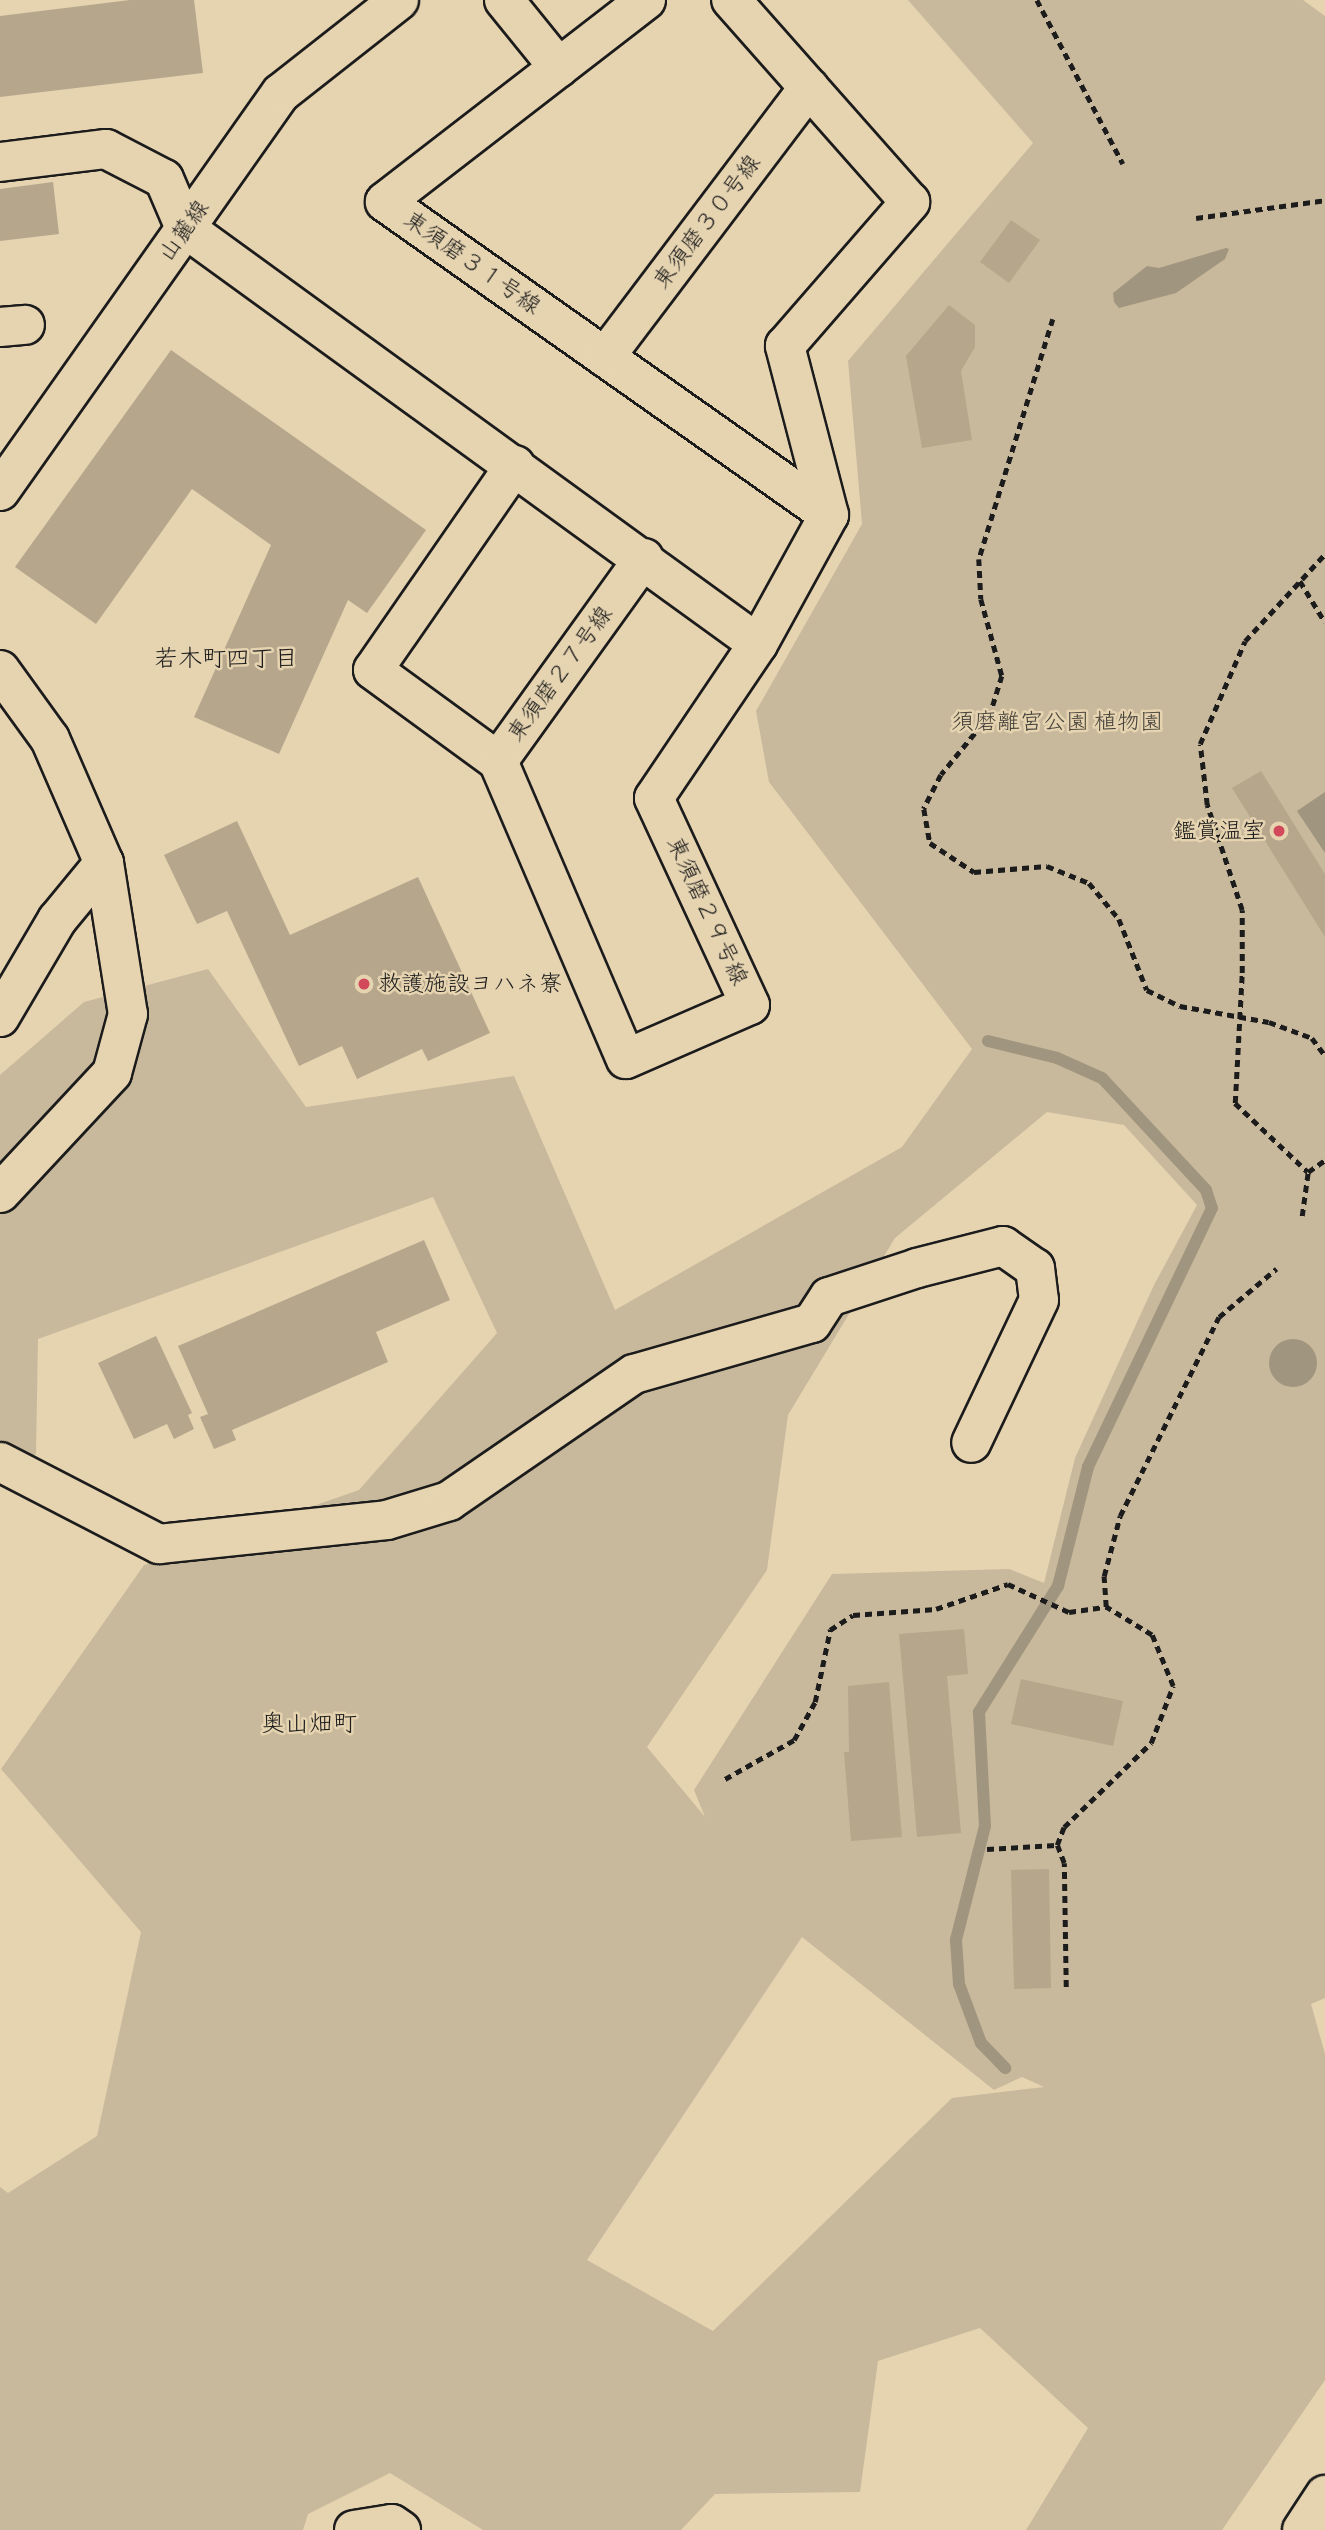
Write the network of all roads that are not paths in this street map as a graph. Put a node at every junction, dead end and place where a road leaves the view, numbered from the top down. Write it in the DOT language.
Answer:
graph roads {
  1 [pos="399,0"];
  2 [pos="504,0"];
  3 [pos="646,0"];
  4 [pos="731,0"];
  5 [pos="559,68"];
  6 [pos="809,87"];
  7 [pos="0,162"];
  8 [pos="186,228"];
  9 [pos="605,357"];
  10 [pos="515,465"];
  11 [pos="0,491"];
  12 [pos="829,515"];
  13 [pos="644,558"];
  14 [pos="758,645"];
  15 [pos="0,670"];
  16 [pos="498,761"];
  17 [pos="104,863"];
  18 [pos="0,1017"];
  19 [pos="0,1193"];
  20 [pos="971,1443"];
  21 [pos="0,1462"];
  22 [pos="1324,2497"];
  23 [pos="354,2530"];
  24 [pos="401,2530"];
  25 [pos="1302,2530"];
  1 -- 8 [label="street, 山麓線"];
  2 -- 5 [label="street"];
  3 -- 5 [label="street, 東須磨３１号線"];
  4 -- 6 [label="street"];
  5 -- 9 [label="street, 東須磨３１号線"];
  6 -- 9 [label="street, 東須磨３０号線"];
  6 -- 12 [label="street"];
  7 -- 8 [label="street"];
  8 -- 10 [label="street"];
  8 -- 11 [label="street, 山麓線"];
  9 -- 12 [label="street, 東須磨３１号線"];
  10 -- 13 [label="street"];
  10 -- 16 [label="street, 東須磨２７号線"];
  12 -- 14 [label="street"];
  13 -- 14 [label="street"];
  13 -- 16 [label="street, 東須磨２７号線"];
  14 -- 16 [label="street, 東須磨２９号線"];
  15 -- 17 [label="street"];
  17 -- 18 [label="street"];
  17 -- 19 [label="street"];
  20 -- 21 [label="street"];
  22 -- 25 [label="street"];
  23 -- 24 [label="street"];
}
